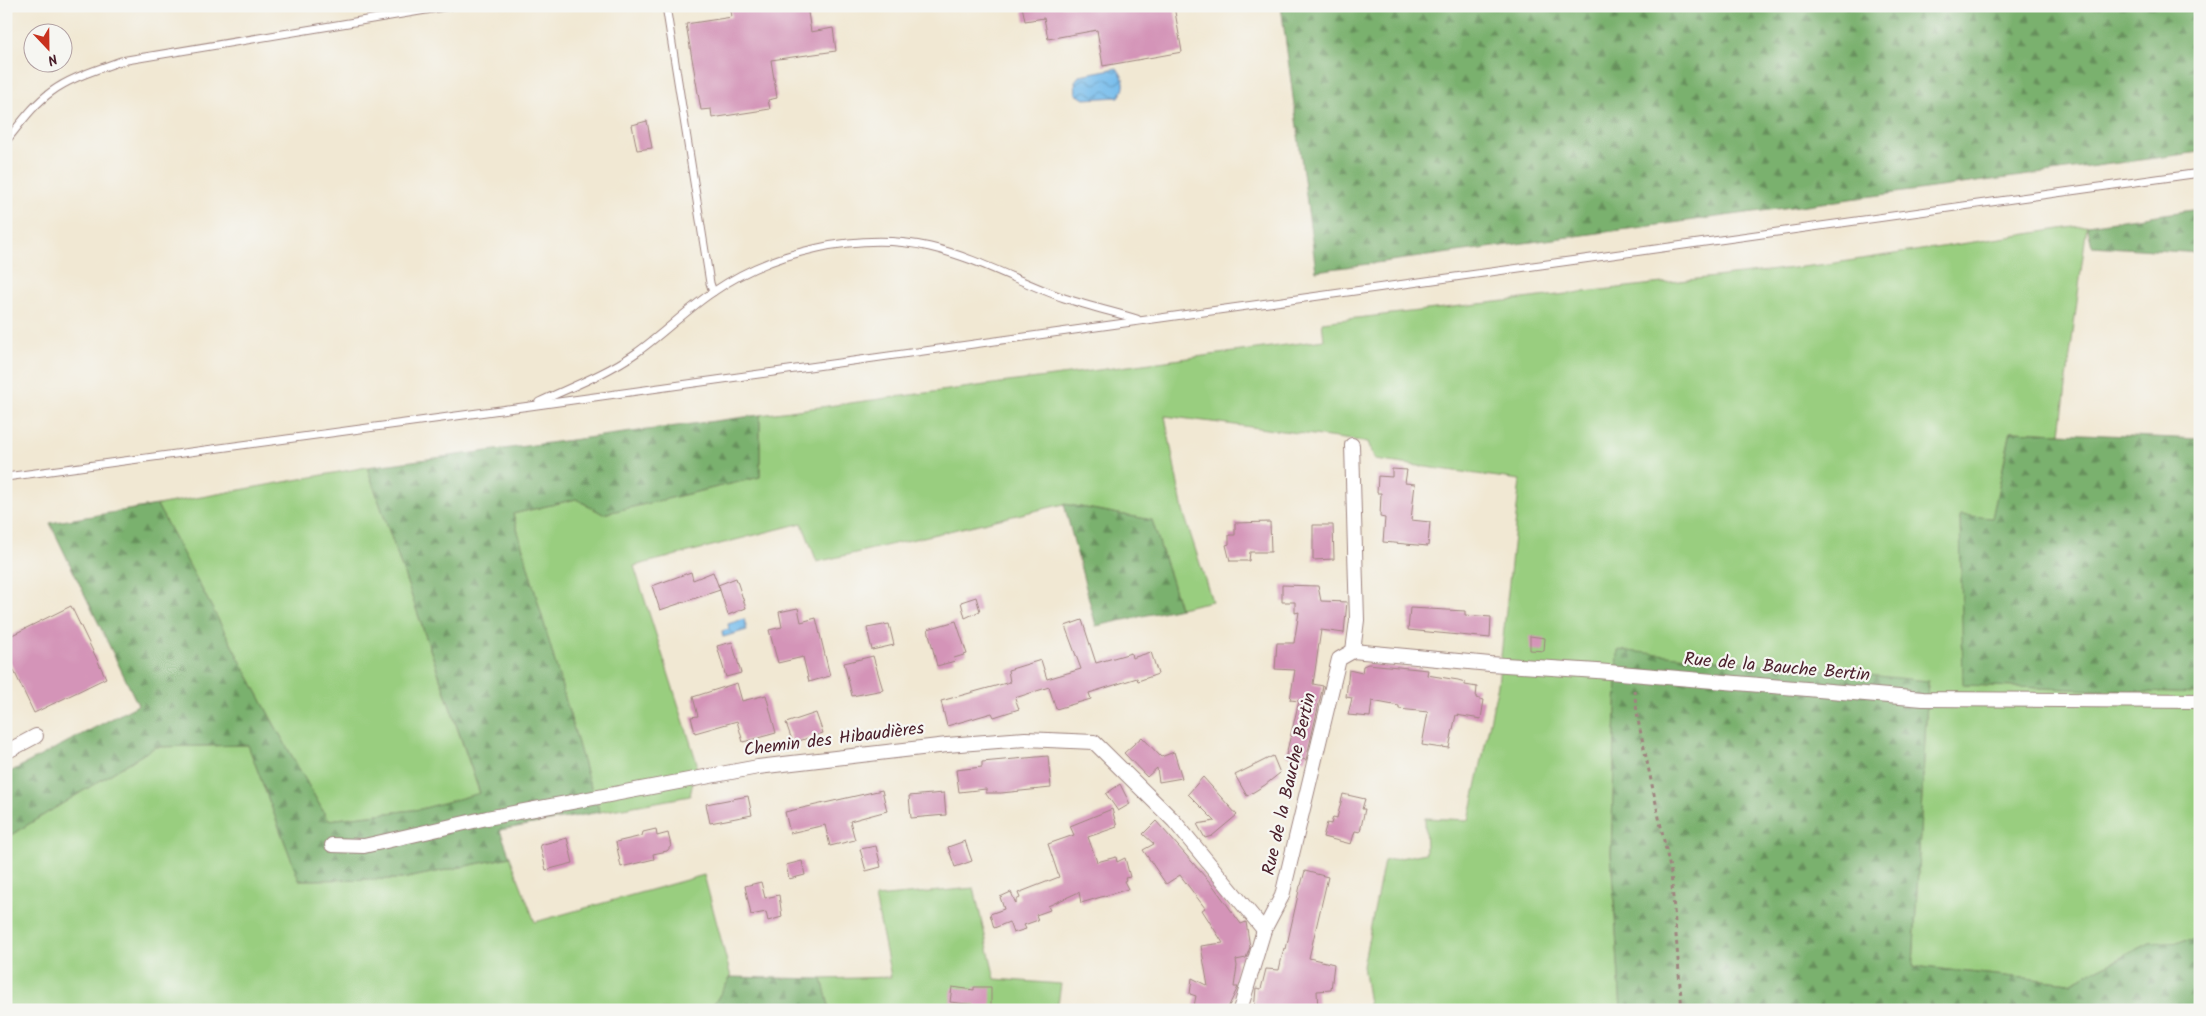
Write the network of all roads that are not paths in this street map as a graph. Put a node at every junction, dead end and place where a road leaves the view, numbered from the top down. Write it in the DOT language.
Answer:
graph roads {
  1 [pos="450,6"];
  2 [pos="666,6"];
  3 [pos="6,140"];
  4 [pos="2200,173"];
  5 [pos="713,292"];
  6 [pos="1140,320"];
  7 [pos="530,406"];
  8 [pos="1352,444"];
  9 [pos="6,477"];
  10 [pos="1353,651"];
  11 [pos="2200,700"];
  12 [pos="36,736"];
  13 [pos="6,752"];
  14 [pos="332,846"];
  15 [pos="1264,930"];
  16 [pos="1240,1010"];
  1 -- 3 [label="lane"];
  2 -- 5 [label="lane"];
  4 -- 6 [label="lane"];
  5 -- 6 [label="lane"];
  5 -- 7 [label="lane"];
  6 -- 7 [label="lane"];
  7 -- 9 [label="lane"];
  8 -- 10 [label="street"];
  10 -- 11 [label="street, Rue de la Bauche Bertin"];
  10 -- 15 [label="street, Rue de la Bauche Bertin"];
  12 -- 13 [label="street"];
  14 -- 15 [label="street, Chemin des Hibaudières"];
  15 -- 16 [label="street, Rue de la Bauche Bertin"];
}
